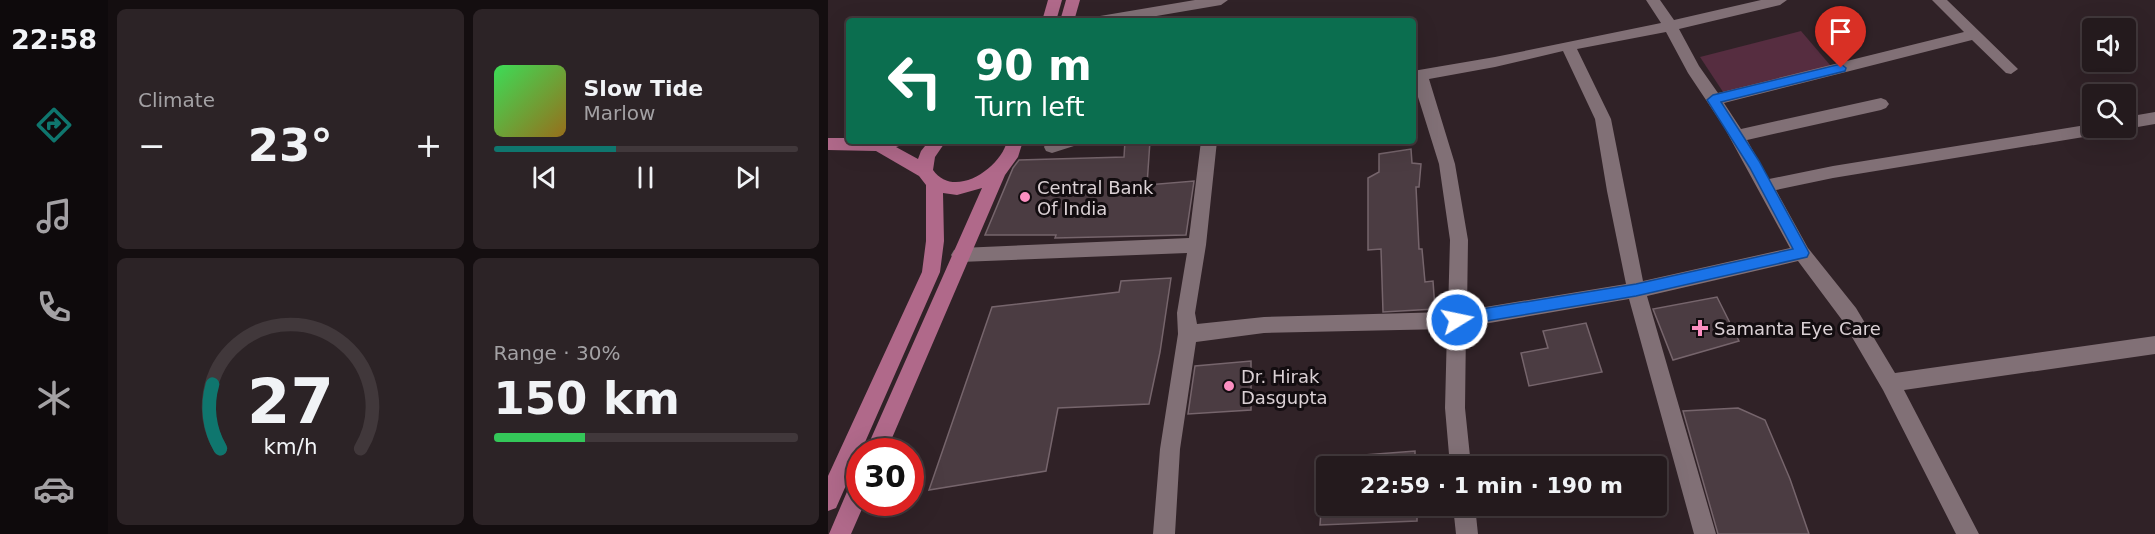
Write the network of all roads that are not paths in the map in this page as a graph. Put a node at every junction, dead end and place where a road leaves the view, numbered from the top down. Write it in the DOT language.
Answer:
graph roads {
  1 [pos="1056,0"];
  2 [pos="1073,0"];
  3 [pos="1221,0"];
  4 [pos="1653,0"];
  5 [pos="1780,0"];
  6 [pos="1939,0"];
  7 [pos="1050,18"];
  8 [pos="1068,18"];
  9 [pos="1117,18"];
  10 [pos="1670,27"];
  11 [pos="1974,35"];
  12 [pos="1568,46"];
  13 [pos="2011,69"];
  14 [pos="1417,75"];
  15 [pos="1713,100"];
  16 [pos="1881,104"];
  17 [pos="2155,118"];
  18 [pos="2136,121"];
  19 [pos="2082,131"];
  20 [pos="1737,136"];
  21 [pos="828,144"];
  22 [pos="883,144"];
  23 [pos="936,144"];
  24 [pos="1015,144"];
  25 [pos="1062,144"];
  26 [pos="1209,144"];
  27 [pos="879,145"];
  28 [pos="1052,147"];
  29 [pos="997,173"];
  30 [pos="929,177"];
  31 [pos="1766,186"];
  32 [pos="1197,245"];
  33 [pos="1802,253"];
  34 [pos="960,255"];
  35 [pos="1636,290"];
  36 [pos="1457,320"];
  37 [pos="1188,334"];
  38 [pos="2155,345"];
  39 [pos="1890,382"];
  40 [pos="881,438"];
  41 [pos="1460,456"];
  42 [pos="828,500"];
  43 [pos="848,516"];
  44 [pos="1465,516"];
  45 [pos="840,534"];
  46 [pos="1164,534"];
  47 [pos="1467,534"];
  48 [pos="1705,534"];
  49 [pos="1968,534"];
  1 -- 7 [label="main road"];
  2 -- 8 [label="main road"];
  3 -- 9 [label="street"];
  4 -- 10 [label="street"];
  5 -- 10 [label="street"];
  6 -- 11 [label="street"];
  10 -- 12 [label="street"];
  10 -- 15 [label="street"];
  11 -- 13 [label="street"];
  11 -- 15 [label="street"];
  12 -- 14 [label="street"];
  12 -- 35 [label="street"];
  14 -- 36 [label="street"];
  15 -- 20 [label="street"];
  16 -- 20 [label="street"];
  17 -- 18 [label="street"];
  19 -- 31 [label="street"];
  20 -- 31 [label="street"];
  21 -- 27 [label="main road"];
  22 -- 27 [label="main road"];
  23 -- 30 [label="main road"];
  24 -- 29 [label="main road"];
  25 -- 28 [label="street"];
  26 -- 32 [label="street"];
  27 -- 30 [label="main road"];
  29 -- 30 [label="main road"];
  29 -- 34 [label="main road"];
  30 -- 42 [label="main road"];
  31 -- 33 [label="street"];
  32 -- 34 [label="street"];
  32 -- 37 [label="street"];
  33 -- 35 [label="street"];
  33 -- 39 [label="street"];
  34 -- 40 [label="main road"];
  35 -- 36 [label="street"];
  35 -- 48 [label="street"];
  36 -- 37 [label="street"];
  36 -- 41 [label="street"];
  37 -- 46 [label="street"];
  38 -- 39 [label="street"];
  39 -- 49 [label="street"];
  43 -- 45 [label="main road"];
  44 -- 47 [label="street"];
}
